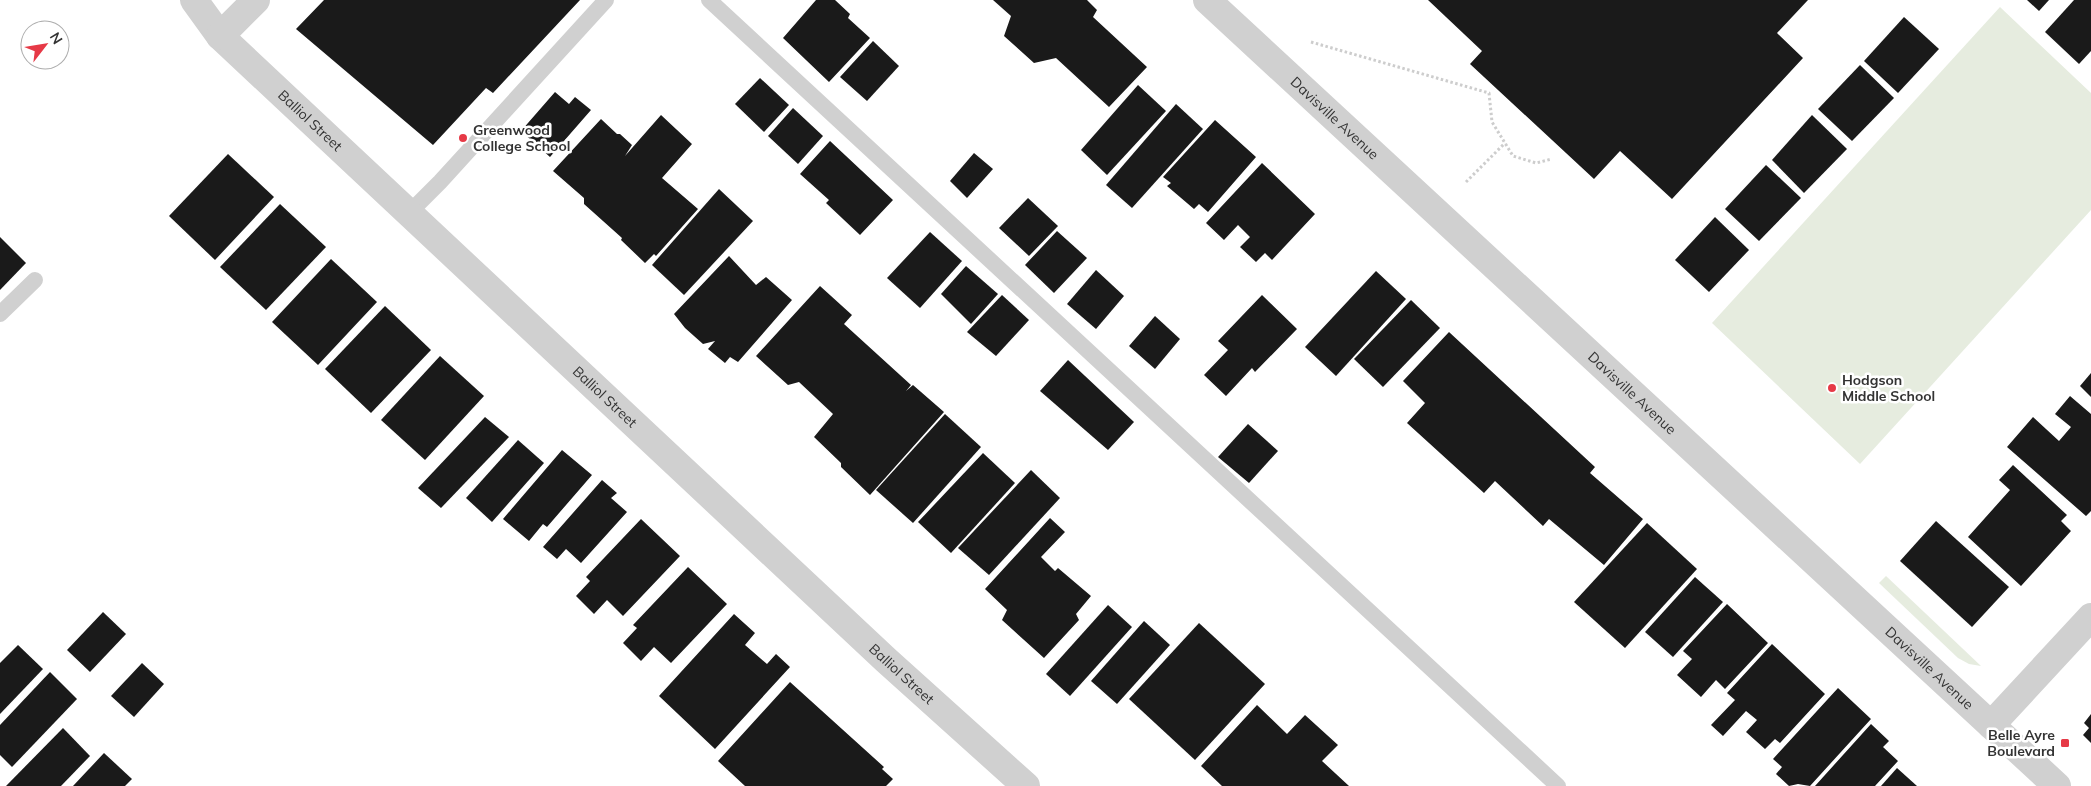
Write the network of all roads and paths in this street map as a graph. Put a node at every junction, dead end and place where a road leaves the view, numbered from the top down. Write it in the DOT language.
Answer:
graph roads {
  1 [pos="194,0"];
  2 [pos="256,0"];
  3 [pos="606,0"];
  4 [pos="709,0"];
  5 [pos="1217,3"];
  6 [pos="220,36"];
  7 [pos="1311,42"];
  8 [pos="1505,143"];
  9 [pos="1552,159"];
  10 [pos="1466,182"];
  11 [pos="409,213"];
  12 [pos="35,280"];
  13 [pos="0,314"];
  14 [pos="2091,617"];
  15 [pos="1992,725"];
  16 [pos="1026,786"];
  17 [pos="1558,786"];
  18 [pos="2057,786"];
  1 -- 6 [label="street, Balliol Street"];
  2 -- 6 [label="street"];
  3 -- 11 [label="lane"];
  4 -- 17 [label="lane"];
  5 -- 15 [label="street, Davisville Avenue"];
  6 -- 11 [label="street, Balliol Street"];
  7 -- 8 [label="path"];
  8 -- 9 [label="path"];
  8 -- 10 [label="path"];
  11 -- 16 [label="street, Balliol Street"];
  12 -- 13 [label="lane"];
  14 -- 15 [label="street"];
  15 -- 18 [label="street, Davisville Avenue"];
}
